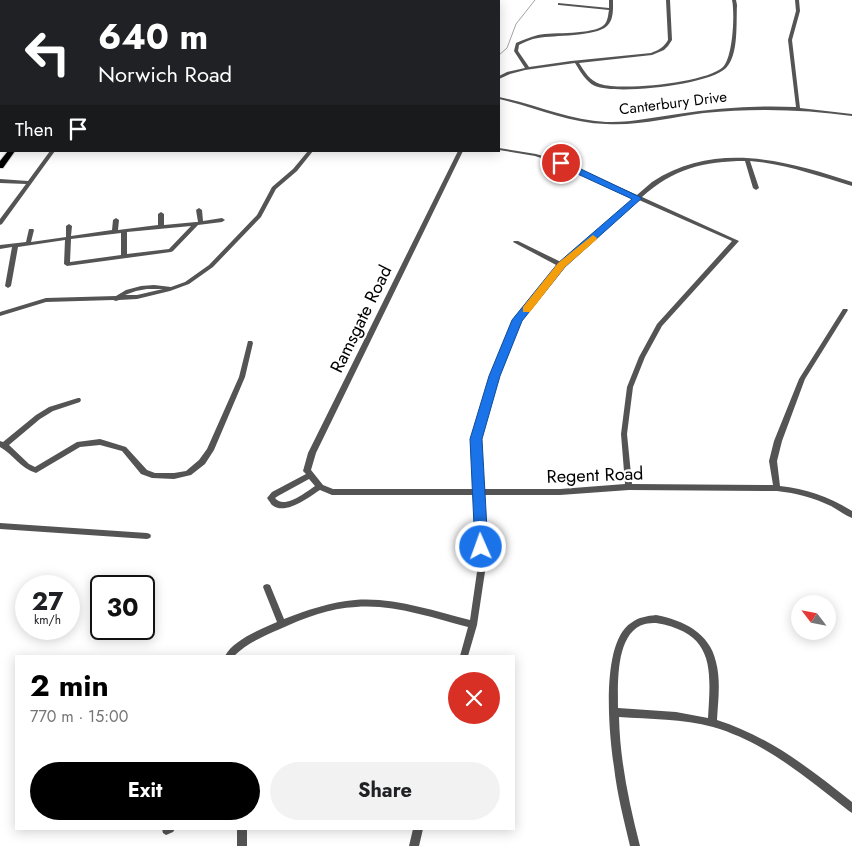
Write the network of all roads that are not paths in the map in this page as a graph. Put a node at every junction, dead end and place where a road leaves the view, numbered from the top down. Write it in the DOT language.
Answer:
graph roads {
  1 [pos="7,0"];
  2 [pos="13,0"];
  3 [pos="611,0"];
  4 [pos="668,0"];
  5 [pos="734,0"];
  6 [pos="797,0"];
  7 [pos="559,4"];
  8 [pos="611,9"];
  9 [pos="577,63"];
  10 [pos="527,68"];
  11 [pos="500,77"];
  12 [pos="500,98"];
  13 [pos="798,108"];
  14 [pos="852,115"];
  15 [pos="500,149"];
  16 [pos="11,152"];
  17 [pos="52,152"];
  18 [pos="310,152"];
  19 [pos="460,152"];
  20 [pos="747,159"];
  21 [pos="0,166"];
  22 [pos="0,181"];
  23 [pos="29,183"];
  24 [pos="852,184"];
  25 [pos="756,188"];
  26 [pos="638,198"];
  27 [pos="199,210"];
  28 [pos="161,214"];
  29 [pos="116,220"];
  30 [pos="222,220"];
  31 [pos="0,223"];
  32 [pos="199,224"];
  33 [pos="160,225"];
  34 [pos="69,226"];
  35 [pos="31,230"];
  36 [pos="124,230"];
  37 [pos="115,232"];
  38 [pos="68,239"];
  39 [pos="516,242"];
  40 [pos="28,244"];
  41 [pos="15,245"];
  42 [pos="0,247"];
  43 [pos="124,257"];
  44 [pos="562,265"];
  45 [pos="8,286"];
  46 [pos="173,288"];
  47 [pos="115,299"];
  48 [pos="845,310"];
  49 [pos="0,314"];
  50 [pos="250,344"];
  51 [pos="78,400"];
  52 [pos="2,445"];
  53 [pos="311,475"];
  54 [pos="320,487"];
  55 [pos="629,487"];
  56 [pos="777,488"];
  57 [pos="479,492"];
  58 [pos="852,516"];
  59 [pos="0,526"];
  60 [pos="147,536"];
  61 [pos="267,587"];
  62 [pos="282,624"];
  63 [pos="472,625"];
  64 [pos="230,655"];
  65 [pos="464,655"];
  66 [pos="613,712"];
  67 [pos="712,723"];
  68 [pos="852,808"];
  69 [pos="242,830"];
  70 [pos="418,830"];
  71 [pos="242,846"];
  72 [pos="414,846"];
  73 [pos="635,846"];
  1 -- 2 [label="street"];
  3 -- 8 [label="street"];
  4 -- 9 [label="street"];
  5 -- 9 [label="street"];
  6 -- 13 [label="street"];
  7 -- 8 [label="street"];
  8 -- 10 [label="street"];
  9 -- 10 [label="street"];
  10 -- 11 [label="street"];
  12 -- 13 [label="street, Canterbury Drive"];
  13 -- 14 [label="street, Canterbury Drive"];
  15 -- 26 [label="street"];
  16 -- 21 [label="highway"];
  17 -- 23 [label="street"];
  18 -- 46 [label="street"];
  19 -- 53 [label="street, Ramsgate Road"];
  20 -- 24 [label="street"];
  20 -- 25 [label="street"];
  20 -- 26 [label="street"];
  22 -- 23 [label="street"];
  23 -- 31 [label="street"];
  26 -- 44 [label="street"];
  26 -- 55 [label="street"];
  27 -- 32 [label="street"];
  28 -- 33 [label="street"];
  29 -- 37 [label="street"];
  30 -- 32 [label="street"];
  32 -- 33 [label="street"];
  32 -- 43 [label="street"];
  33 -- 36 [label="street"];
  34 -- 38 [label="street"];
  35 -- 40 [label="street"];
  36 -- 37 [label="street"];
  36 -- 43 [label="street"];
  37 -- 38 [label="street"];
  38 -- 40 [label="street"];
  38 -- 43 [label="street"];
  39 -- 44 [label="street"];
  40 -- 41 [label="street"];
  41 -- 42 [label="street"];
  41 -- 45 [label="street"];
  44 -- 57 [label="street"];
  46 -- 47 [label="street"];
  46 -- 47 [label="street"];
  47 -- 49 [label="street"];
  48 -- 56 [label="street"];
  50 -- 52 [label="street"];
  51 -- 52 [label="street"];
  53 -- 54 [label="street"];
  53 -- 54 [label="street"];
  54 -- 57 [label="street, Regent Road"];
  55 -- 56 [label="street, Regent Road"];
  55 -- 57 [label="street, Regent Road"];
  56 -- 58 [label="street, Regent Road"];
  57 -- 63 [label="street"];
  59 -- 60 [label="street"];
  61 -- 62 [label="street"];
  62 -- 63 [label="street"];
  62 -- 64 [label="street"];
  63 -- 65 [label="street"];
  66 -- 67 [label="street"];
  66 -- 67 [label="street"];
  66 -- 73 [label="street"];
  67 -- 68 [label="street"];
  69 -- 71 [label="street"];
  70 -- 72 [label="street"];
}
